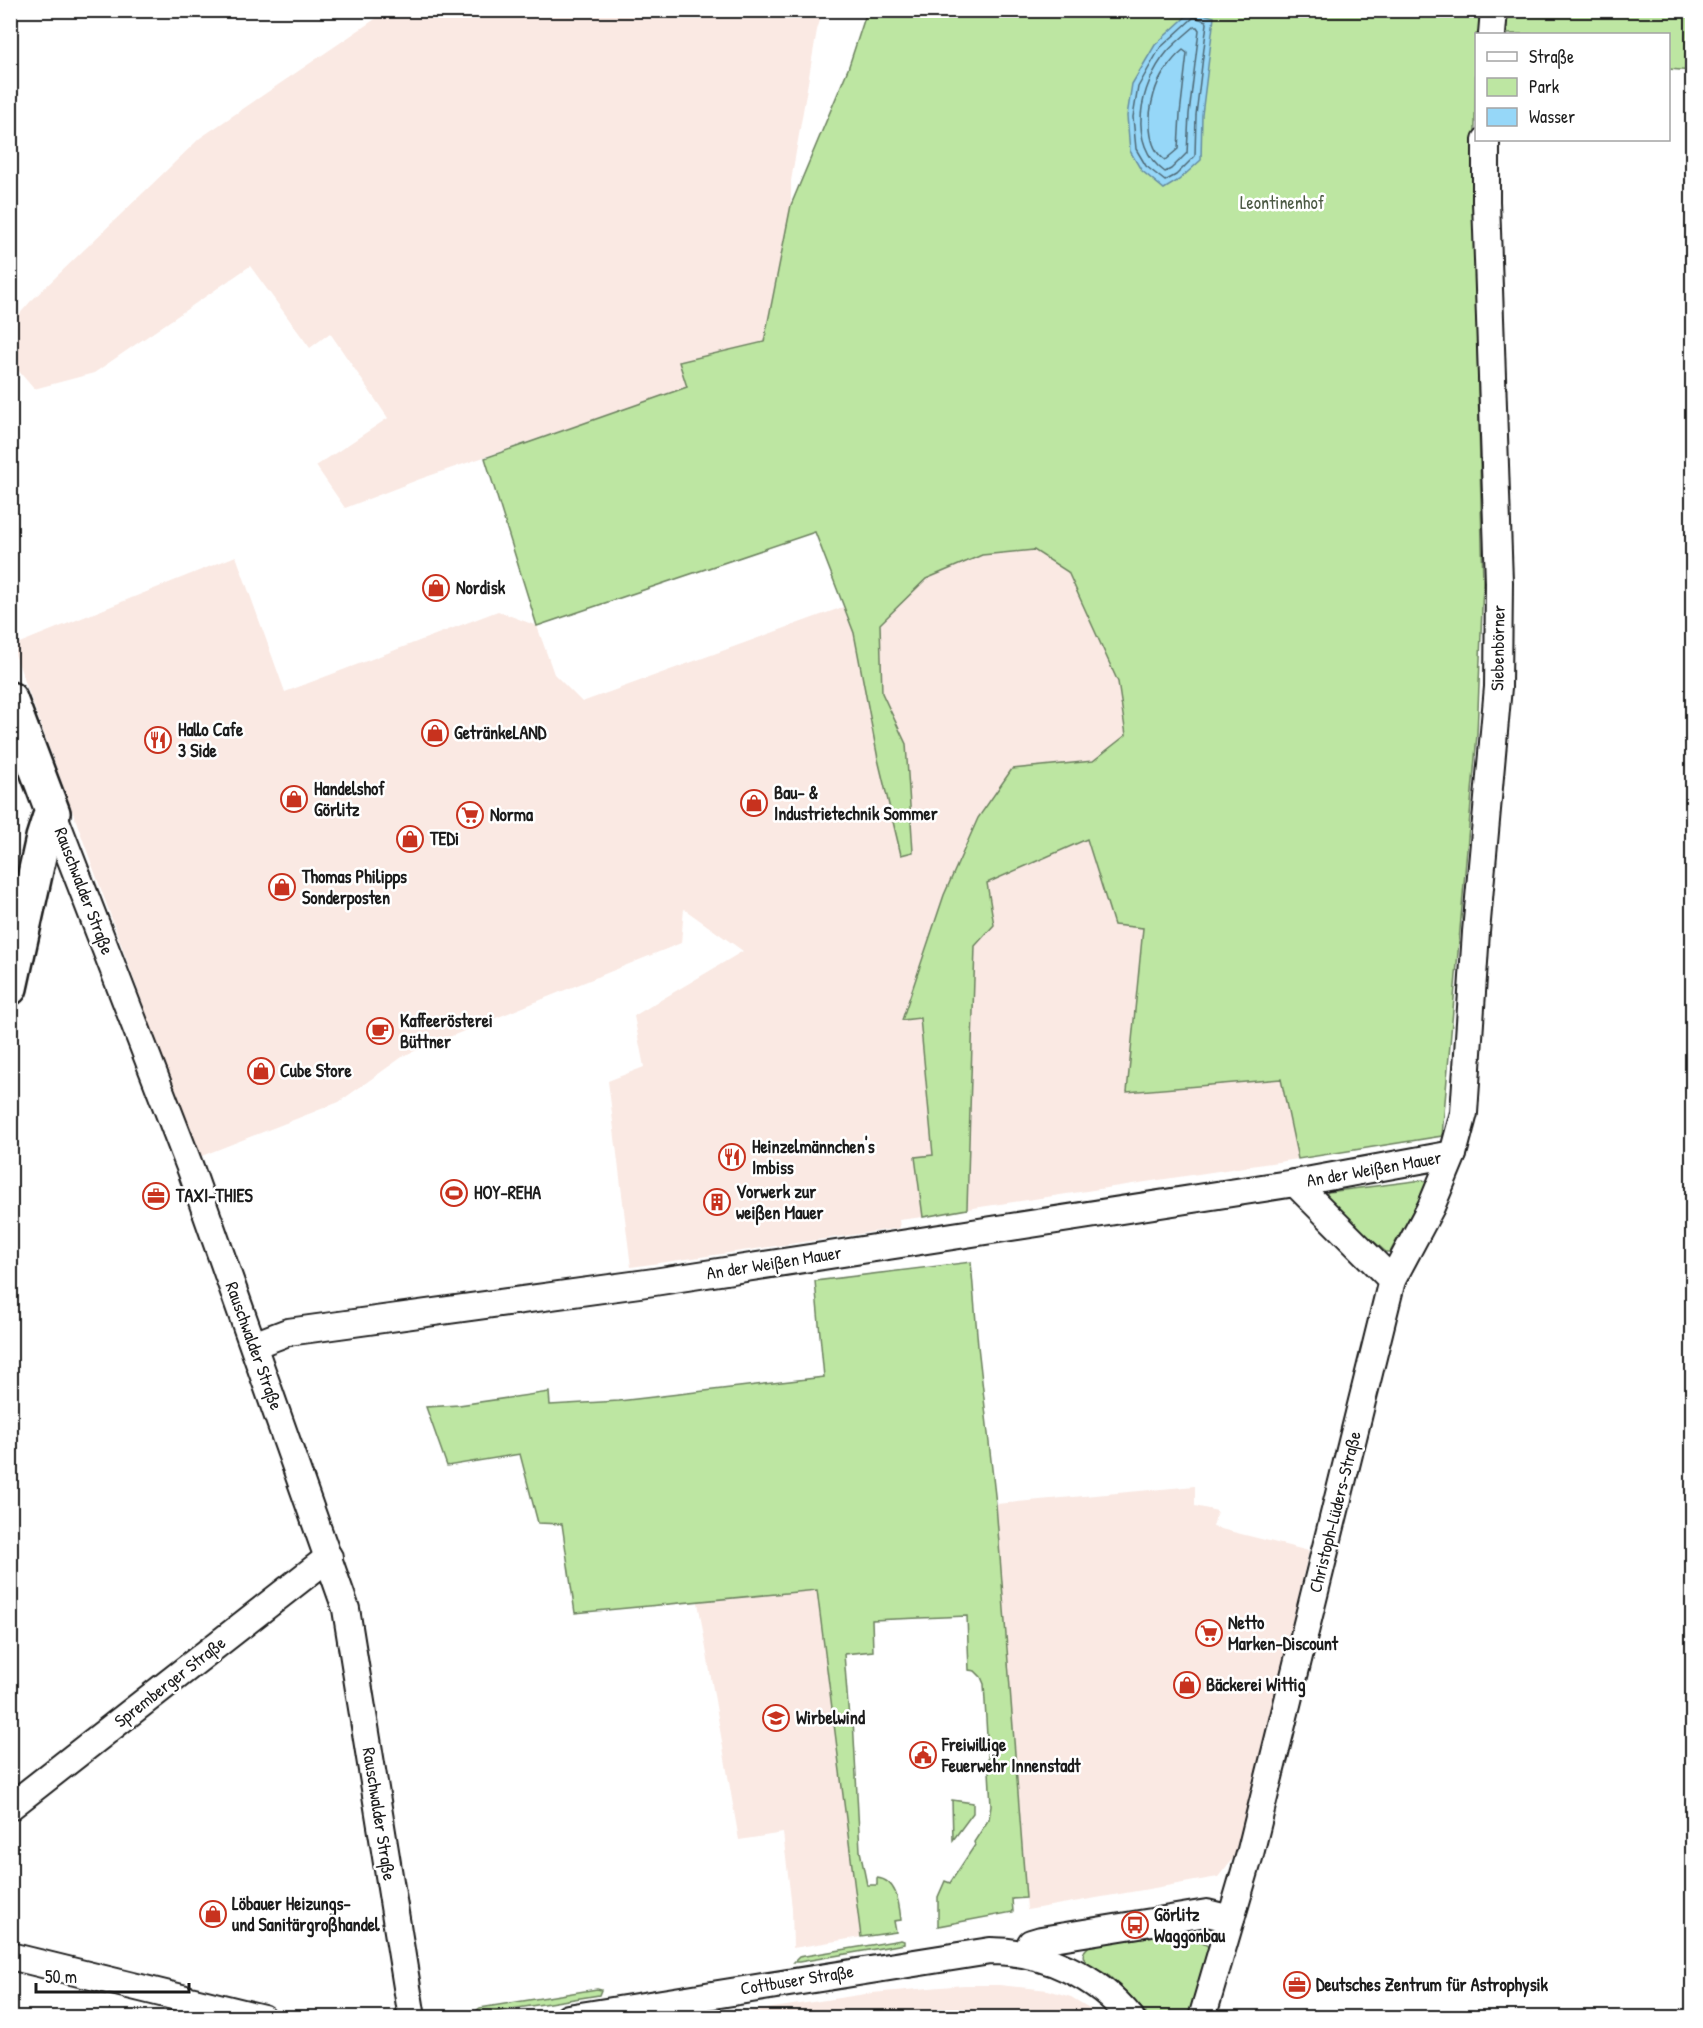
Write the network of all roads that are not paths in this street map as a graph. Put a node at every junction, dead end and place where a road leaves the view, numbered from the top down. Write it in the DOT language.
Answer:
graph roads {
  1 [pos="1494,10"];
  2 [pos="1492,33"];
  3 [pos="1486,141"];
  4 [pos="10,699"];
  5 [pos="53,813"];
  6 [pos="10,988"];
  7 [pos="1453,1154"];
  8 [pos="1295,1183"];
  9 [pos="1392,1280"];
  10 [pos="254,1345"];
  11 [pos="329,1557"];
  12 [pos="10,1807"];
  13 [pos="1231,1920"];
  14 [pos="1026,1954"];
  15 [pos="10,1956"];
  16 [pos="262,2018"];
  17 [pos="412,2018"];
  18 [pos="568,2018"];
  19 [pos="1131,2018"];
  20 [pos="1202,2018"];
  1 -- 2 [label="street"];
  3 -- 7 [label="street, Siebenbörner"];
  4 -- 5 [label="main road, Rauschwalder Straße"];
  5 -- 6 [label="main road"];
  5 -- 10 [label="street, Rauschwalder Straße"];
  7 -- 8 [label="street, An der Weißen Mauer"];
  7 -- 9 [label="street, Christoph-Lüders-Straße"];
  8 -- 9 [label="street, An der Weißen Mauer"];
  8 -- 10 [label="street, An der Weißen Mauer"];
  9 -- 13 [label="street, Christoph-Lüders-Straße"];
  10 -- 11 [label="street, Rauschwalder Straße"];
  11 -- 12 [label="street, Spremberger Straße"];
  11 -- 17 [label="street, Rauschwalder Straße"];
  13 -- 14 [label="street"];
  13 -- 20 [label="street, Christoph-Lüders-Straße"];
  14 -- 18 [label="street, Cottbuser Straße"];
  14 -- 19 [label="street, Cottbuser Straße"];
  15 -- 16 [label="street"];
}
